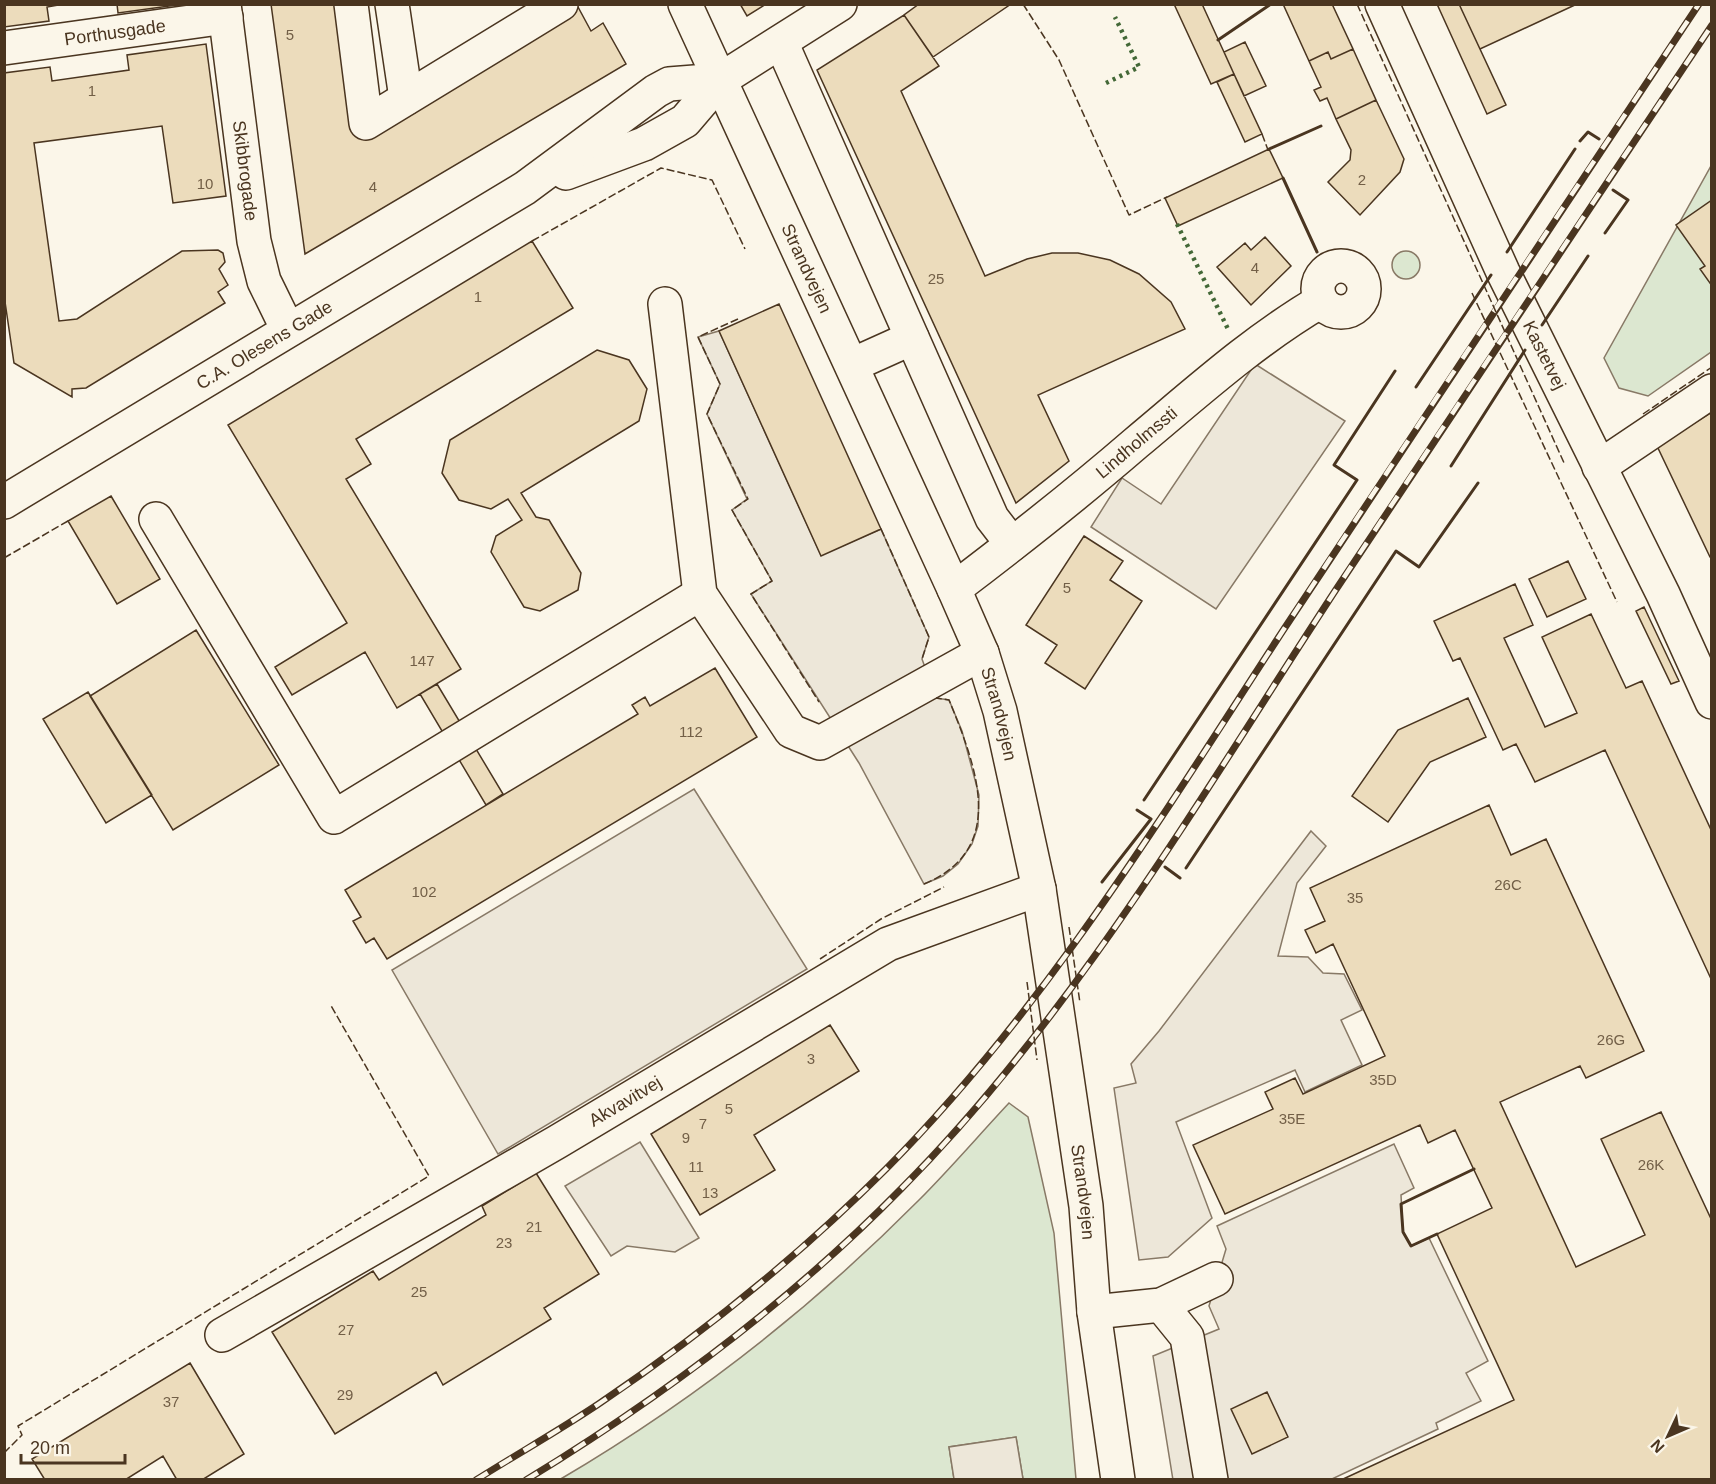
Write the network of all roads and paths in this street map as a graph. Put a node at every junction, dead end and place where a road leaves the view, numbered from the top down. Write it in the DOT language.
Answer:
graph roads {
  1 [pos="351,4"];
  2 [pos="392,4"];
  3 [pos="561,4"];
  4 [pos="685,4"];
  5 [pos="840,4"];
  6 [pos="1382,4"];
  7 [pos="225,11"];
  8 [pos="781,42"];
  9 [pos="4,48"];
  10 [pos="720,80"];
  11 [pos="406,99"];
  12 [pos="1321,301"];
  13 [pos="664,304"];
  14 [pos="288,330"];
  15 [pos="912,338"];
  16 [pos="852,365"];
  17 [pos="1712,391"];
  18 [pos="1599,467"];
  19 [pos="8,492"];
  20 [pos="156,519"];
  21 [pos="1012,544"];
  22 [pos="954,589"];
  23 [pos="700,594"];
  24 [pos="982,653"];
  25 [pos="1712,702"];
  26 [pos="1039,889"];
  27 [pos="1216,1279"];
  28 [pos="1161,1305"];
  29 [pos="1094,1311"];
  30 [pos="222,1335"];
  31 [pos="1118,1479"];
  32 [pos="1211,1479"];
  1 -- 11 [label="street"];
  2 -- 11 [label="street"];
  3 -- 11 [label="street"];
  4 -- 10 [label="street, Strandvejen"];
  5 -- 8 [label="street"];
  6 -- 18 [label="street, Kastetvej"];
  7 -- 9 [label="street, Porthusgade"];
  7 -- 14 [label="street, Skibbrogade"];
  8 -- 10 [label="street"];
  8 -- 15 [label="street"];
  10 -- 14 [label="street, C.A. Olesens Gade"];
  10 -- 16 [label="street, Strandvejen"];
  12 -- 21 [label="street, Lindholmssti"];
  13 -- 23 [label="street"];
  14 -- 19 [label="street, C.A. Olesens Gade"];
  15 -- 16 [label="street"];
  15 -- 21 [label="street"];
  16 -- 22 [label="street, Strandvejen"];
  17 -- 18 [label="street"];
  18 -- 25 [label="street, Kastetvej"];
  20 -- 23 [label="street"];
  21 -- 22 [label="street, Lindholmssti"];
  22 -- 24 [label="street, Strandvejen"];
  23 -- 24 [label="street"];
  24 -- 26 [label="street, Strandvejen"];
  26 -- 29 [label="street, Strandvejen"];
  26 -- 30 [label="street, Akvavitvej"];
  27 -- 28 [label="street"];
  28 -- 29 [label="street"];
  28 -- 32 [label="street"];
  29 -- 31 [label="street, Strandvejen"];
}
